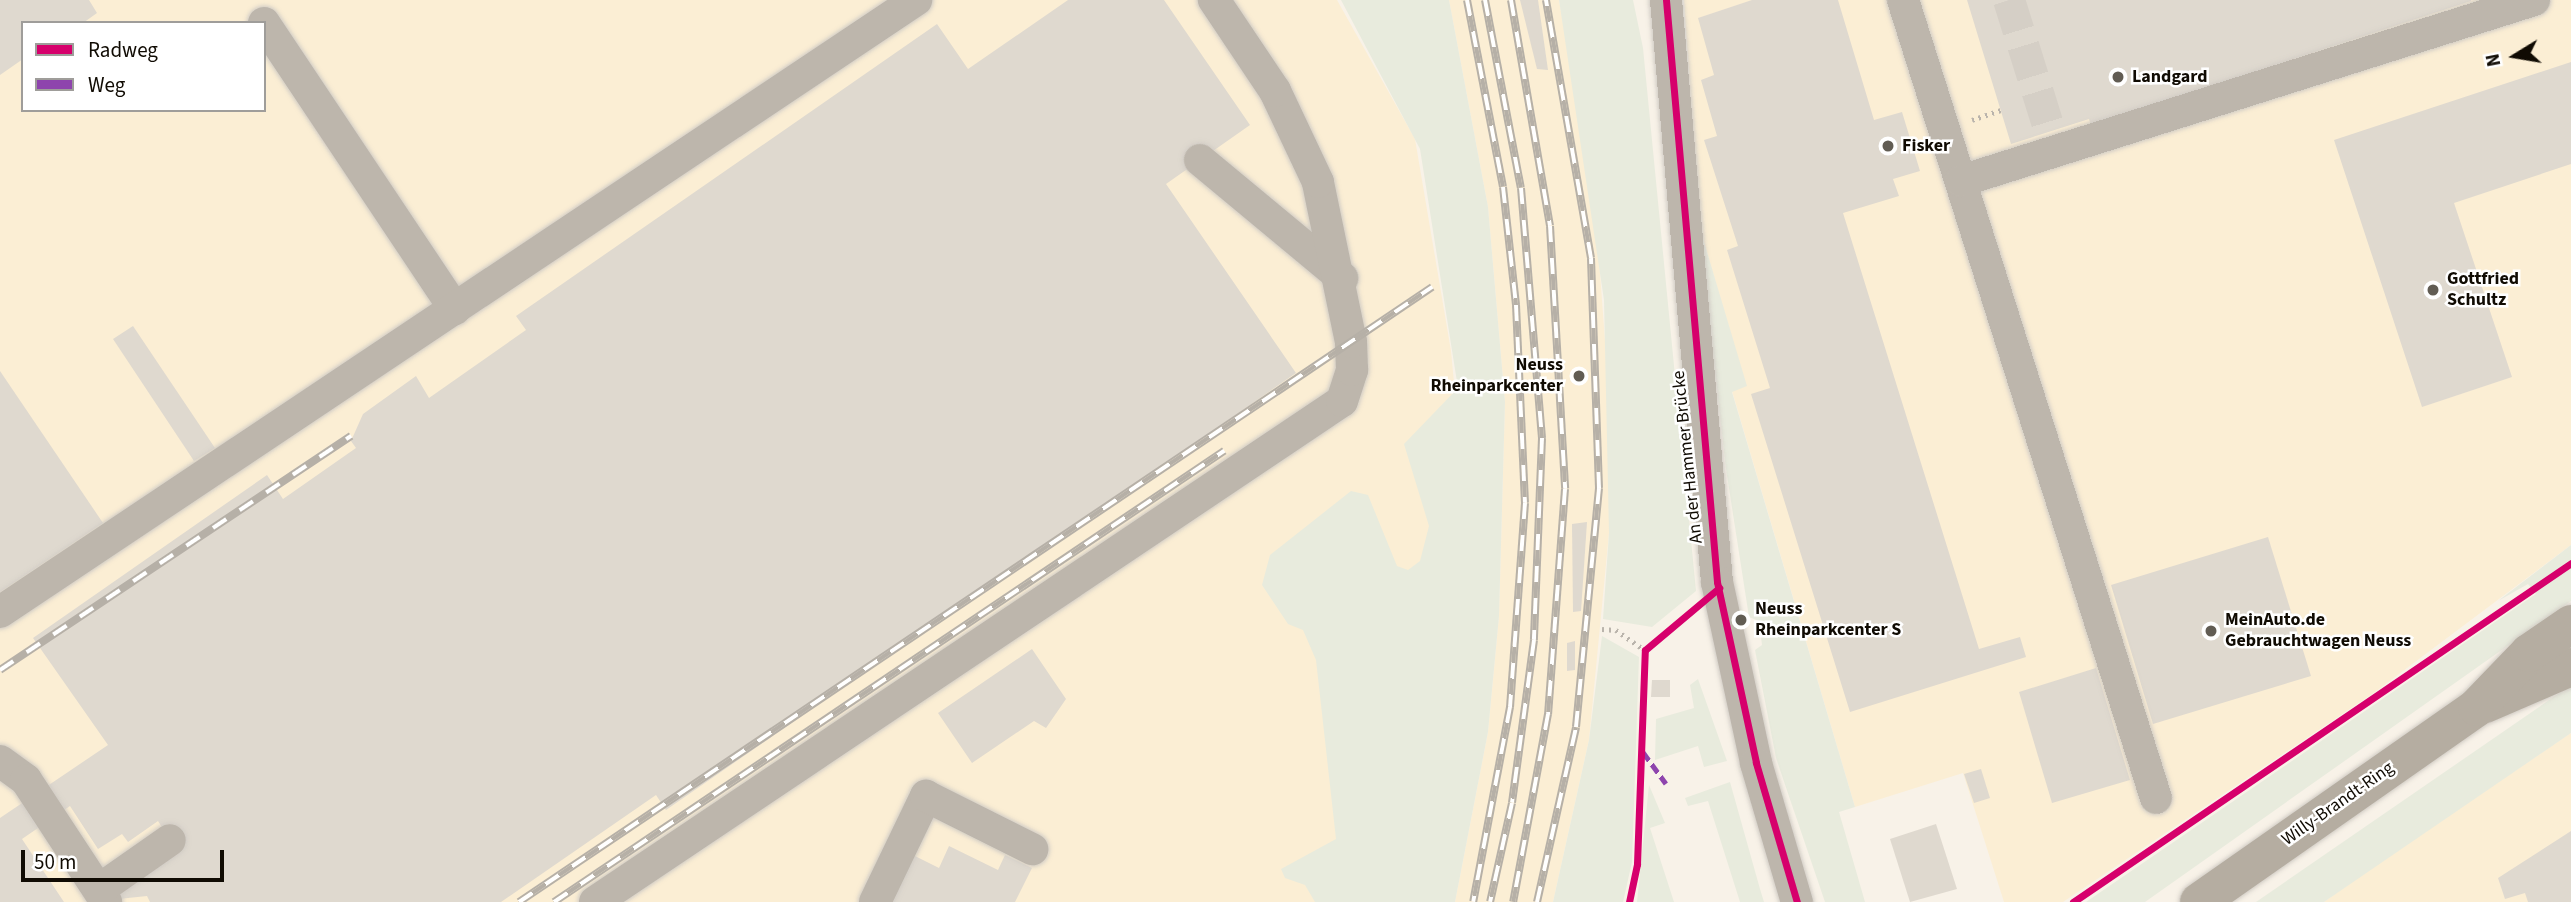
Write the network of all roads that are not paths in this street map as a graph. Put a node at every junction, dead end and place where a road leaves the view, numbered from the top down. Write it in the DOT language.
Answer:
graph roads {
  1 [pos="249,0"];
  2 [pos="916,0"];
  3 [pos="1214,0"];
  4 [pos="1667,0"];
  5 [pos="1903,0"];
  6 [pos="2534,0"];
  7 [pos="263,21"];
  8 [pos="266,26"];
  9 [pos="1200,160"];
  10 [pos="1961,181"];
  11 [pos="1342,278"];
  12 [pos="454,309"];
  13 [pos="0,612"];
  14 [pos="2571,624"];
  15 [pos="2571,667"];
  16 [pos="2477,707"];
  17 [pos="0,762"];
  18 [pos="2155,798"];
  19 [pos="170,840"];
  20 [pos="1032,849"];
  21 [pos="103,896"];
  22 [pos="2200,900"];
  23 [pos="595,902"];
  24 [pos="875,902"];
  25 [pos="1797,902"];
  1 -- 7 [label="street"];
  2 -- 12 [label="street"];
  3 -- 11 [label="street"];
  4 -- 25 [label="street, An der Hammer Brücke"];
  5 -- 10 [label="street"];
  6 -- 10 [label="street"];
  8 -- 12 [label="street"];
  9 -- 11 [label="street"];
  10 -- 18 [label="street"];
  11 -- 23 [label="street"];
  12 -- 13 [label="street"];
  14 -- 16 [label="main road, Willy-Brandt-Ring"];
  15 -- 16 [label="main road, Willy-Brandt-Ring"];
  16 -- 22 [label="main road, Willy-Brandt-Ring"];
  17 -- 21 [label="street"];
  19 -- 21 [label="street"];
  20 -- 24 [label="street"];
}
